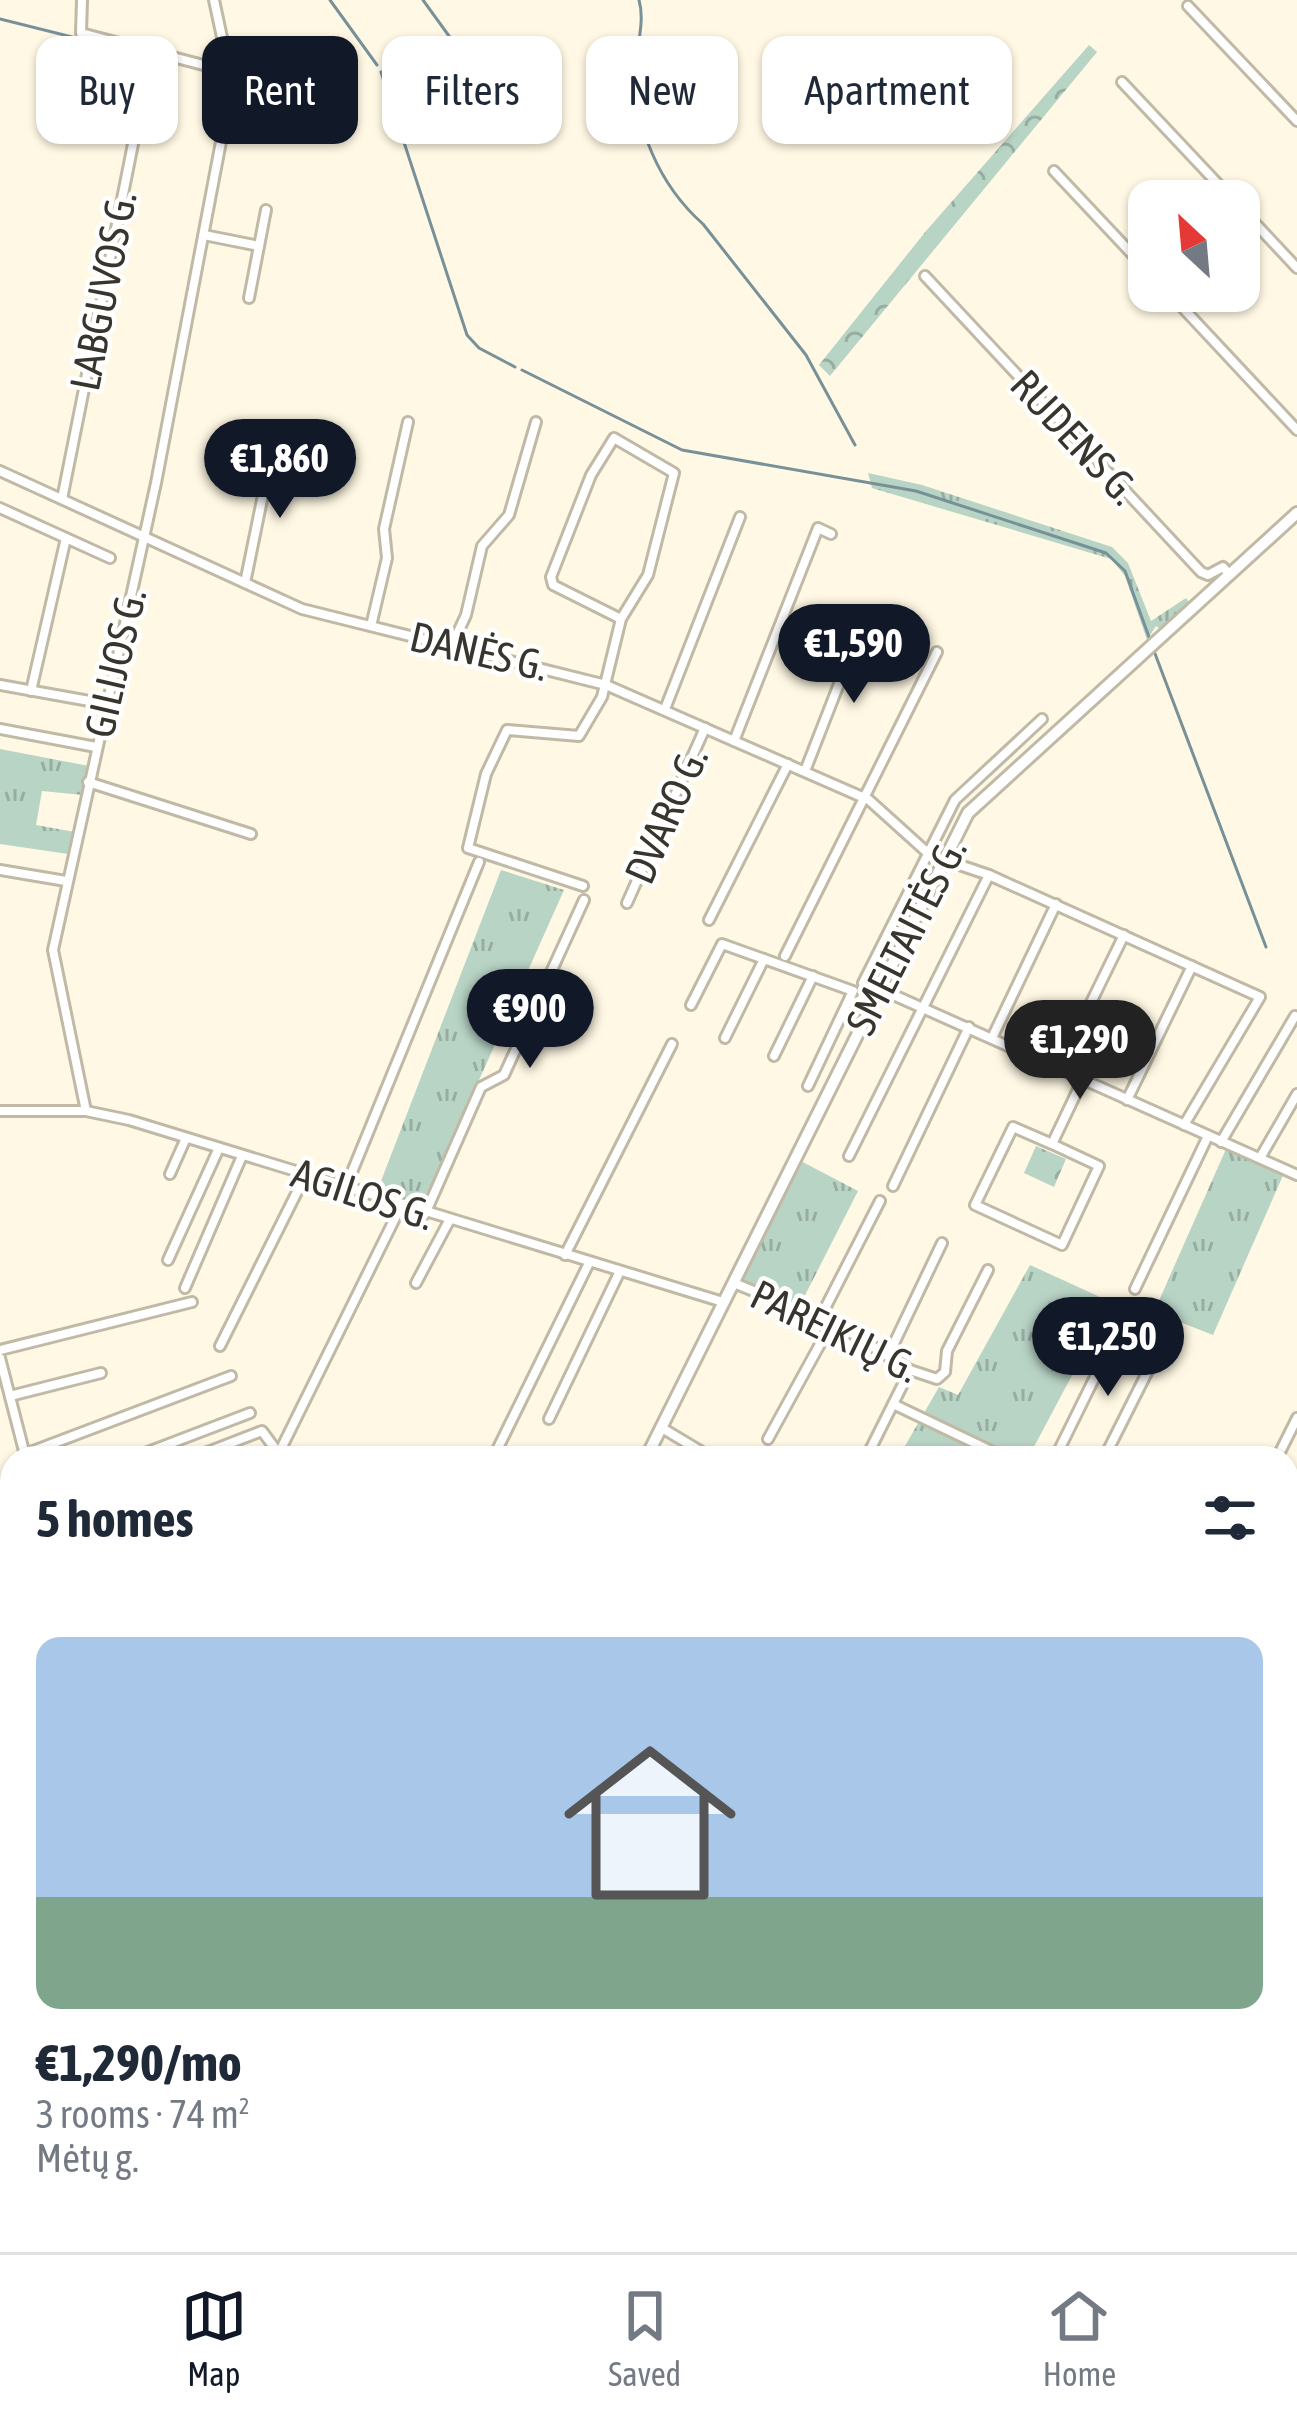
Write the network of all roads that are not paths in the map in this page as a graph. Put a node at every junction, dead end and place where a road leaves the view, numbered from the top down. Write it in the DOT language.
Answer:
graph roads {
  1 [pos="82,0"];
  2 [pos="214,0"];
  3 [pos="1188,6"];
  4 [pos="222,36"];
  5 [pos="202,64"];
  6 [pos="1122,82"];
  7 [pos="1297,121"];
  8 [pos="133,144"];
  9 [pos="221,144"];
  10 [pos="1054,171"];
  11 [pos="1214,180"];
  12 [pos="266,210"];
  13 [pos="1260,229"];
  14 [pos="204,235"];
  15 [pos="259,246"];
  16 [pos="1128,250"];
  17 [pos="1297,268"];
  18 [pos="925,276"];
  19 [pos="249,298"];
  20 [pos="1187,312"];
  21 [pos="408,422"];
  22 [pos="536,422"];
  23 [pos="1297,430"];
  24 [pos="272,451"];
  25 [pos="0,470"];
  26 [pos="62,499"];
  27 [pos="0,508"];
  28 [pos="1297,513"];
  29 [pos="740,518"];
  30 [pos="831,534"];
  31 [pos="144,537"];
  32 [pos="66,538"];
  33 [pos="110,558"];
  34 [pos="1229,574"];
  35 [pos="245,583"];
  36 [pos="621,619"];
  37 [pos="862,625"];
  38 [pos="371,626"];
  39 [pos="453,643"];
  40 [pos="937,652"];
  41 [pos="0,685"];
  42 [pos="606,685"];
  43 [pos="32,691"];
  44 [pos="106,704"];
  45 [pos="665,709"];
  46 [pos="1042,719"];
  47 [pos="705,728"];
  48 [pos="0,729"];
  49 [pos="734,740"];
  50 [pos="96,746"];
  51 [pos="788,764"];
  52 [pos="805,771"];
  53 [pos="88,782"];
  54 [pos="865,798"];
  55 [pos="251,834"];
  56 [pos="930,855"];
  57 [pos="479,862"];
  58 [pos="942,862"];
  59 [pos="0,870"];
  60 [pos="988,875"];
  61 [pos="66,881"];
  62 [pos="583,886"];
  63 [pos="584,900"];
  64 [pos="626,903"];
  65 [pos="1056,904"];
  66 [pos="709,920"];
  67 [pos="1124,935"];
  68 [pos="785,956"];
  69 [pos="764,959"];
  70 [pos="1192,966"];
  71 [pos="813,976"];
  72 [pos="863,983"];
  73 [pos="879,989"];
  74 [pos="691,1005"];
  75 [pos="924,1006"];
  76 [pos="1295,1016"];
  77 [pos="969,1028"];
  78 [pos="725,1038"];
  79 [pos="992,1038"];
  80 [pos="672,1044"];
  81 [pos="829,1047"];
  82 [pos="774,1056"];
  83 [pos="845,1056"];
  84 [pos="1058,1068"];
  85 [pos="1083,1079"];
  86 [pos="808,1086"];
  87 [pos="1297,1094"];
  88 [pos="1127,1100"];
  89 [pos="0,1111"];
  90 [pos="86,1112"];
  91 [pos="1184,1126"];
  92 [pos="1208,1136"];
  93 [pos="186,1138"];
  94 [pos="1221,1142"];
  95 [pos="1052,1144"];
  96 [pos="219,1148"];
  97 [pos="242,1156"];
  98 [pos="849,1156"];
  99 [pos="1260,1158"];
  100 [pos="170,1174"];
  101 [pos="1297,1174"];
  102 [pos="305,1176"];
  103 [pos="893,1186"];
  104 [pos="345,1189"];
  105 [pos="880,1202"];
  106 [pos="400,1206"];
  107 [pos="425,1214"];
  108 [pos="449,1222"];
  109 [pos="942,1243"];
  110 [pos="565,1255"];
  111 [pos="169,1260"];
  112 [pos="589,1263"];
  113 [pos="988,1270"];
  114 [pos="620,1271"];
  115 [pos="733,1282"];
  116 [pos="416,1283"];
  117 [pos="185,1288"];
  118 [pos="1135,1289"];
  119 [pos="723,1301"];
  120 [pos="192,1302"];
  121 [pos="1123,1319"];
  122 [pos="818,1322"];
  123 [pos="1172,1323"];
  124 [pos="830,1326"];
  125 [pos="220,1346"];
  126 [pos="0,1354"];
  127 [pos="888,1356"];
  128 [pos="910,1370"];
  129 [pos="101,1373"];
  130 [pos="3,1376"];
  131 [pos="231,1376"];
  132 [pos="10,1396"];
  133 [pos="893,1405"];
  134 [pos="250,1413"];
  135 [pos="1297,1418"];
  136 [pos="549,1419"];
  137 [pos="661,1427"];
  138 [pos="768,1439"];
  139 [pos="23,1446"];
  140 [pos="52,1446"];
  141 [pos="163,1446"];
  142 [pos="223,1446"];
  143 [pos="273,1446"];
  144 [pos="284,1446"];
  145 [pos="499,1446"];
  146 [pos="652,1446"];
  147 [pos="692,1446"];
  148 [pos="872,1446"];
  149 [pos="980,1446"];
  150 [pos="1060,1446"];
  151 [pos="1110,1446"];
  152 [pos="1283,1446"];
  1 -- 5 [label="street"];
  2 -- 4 [label="street, GILIJOS G."];
  3 -- 7 [label="street"];
  6 -- 11 [label="street"];
  8 -- 26 [label="street, LABGUVOS G."];
  9 -- 14 [label="street, GILIJOS G."];
  10 -- 16 [label="street"];
  12 -- 15 [label="street"];
  13 -- 17 [label="street"];
  14 -- 15 [label="street"];
  14 -- 31 [label="street, GILIJOS G."];
  15 -- 19 [label="street"];
  18 -- 34 [label="street, RUDENS G."];
  20 -- 23 [label="street"];
  21 -- 38 [label="street"];
  22 -- 39 [label="street"];
  24 -- 35 [label="street"];
  25 -- 26 [label="street, DANĖS G."];
  26 -- 31 [label="street, DANĖS G."];
  27 -- 32 [label="street"];
  28 -- 34 [label="main road, SMELTAITĖS G."];
  29 -- 45 [label="street"];
  30 -- 49 [label="street"];
  31 -- 35 [label="street, DANĖS G."];
  31 -- 44 [label="street, GILIJOS G."];
  32 -- 33 [label="street"];
  32 -- 43 [label="street"];
  34 -- 58 [label="main road, SMELTAITĖS G."];
  35 -- 38 [label="street, DANĖS G."];
  36 -- 36 [label="street"];
  36 -- 42 [label="street"];
  37 -- 52 [label="street"];
  38 -- 39 [label="street, DANĖS G."];
  39 -- 42 [label="street, DANĖS G."];
  40 -- 54 [label="street"];
  41 -- 43 [label="street"];
  42 -- 45 [label="street, DANĖS G."];
  42 -- 62 [label="street"];
  43 -- 44 [label="street"];
  44 -- 50 [label="street, GILIJOS G."];
  45 -- 47 [label="street, DANĖS G."];
  46 -- 56 [label="street"];
  47 -- 49 [label="street, DANĖS G."];
  47 -- 64 [label="street, DVARO G."];
  48 -- 50 [label="street"];
  49 -- 51 [label="street, DANĖS G."];
  50 -- 53 [label="street, GILIJOS G."];
  51 -- 52 [label="street, DANĖS G."];
  51 -- 66 [label="street"];
  52 -- 54 [label="street, DANĖS G."];
  53 -- 55 [label="street"];
  53 -- 61 [label="street, GILIJOS G."];
  54 -- 56 [label="street, DANĖS G."];
  54 -- 68 [label="street"];
  56 -- 58 [label="street, DANĖS G."];
  56 -- 72 [label="street"];
  57 -- 104 [label="street"];
  58 -- 60 [label="street, DANĖS G."];
  58 -- 73 [label="main road, SMELTAITĖS G."];
  59 -- 61 [label="street"];
  60 -- 65 [label="street, DANĖS G."];
  60 -- 75 [label="street"];
  61 -- 90 [label="street, GILIJOS G."];
  63 -- 107 [label="street"];
  65 -- 67 [label="street, DANĖS G."];
  65 -- 79 [label="street"];
  67 -- 70 [label="street, DANĖS G."];
  67 -- 84 [label="street"];
  69 -- 71 [label="street"];
  69 -- 74 [label="street"];
  69 -- 78 [label="street"];
  70 -- 88 [label="street"];
  70 -- 91 [label="street, DANĖS G."];
  71 -- 81 [label="street"];
  71 -- 82 [label="street"];
  73 -- 75 [label="street"];
  73 -- 83 [label="main road, SMELTAITĖS G."];
  75 -- 77 [label="street"];
  75 -- 98 [label="street"];
  76 -- 94 [label="street"];
  77 -- 79 [label="street"];
  77 -- 103 [label="street"];
  79 -- 84 [label="street"];
  80 -- 110 [label="street"];
  81 -- 83 [label="street"];
  81 -- 86 [label="street"];
  83 -- 115 [label="main road, SMELTAITĖS G."];
  84 -- 85 [label="street"];
  85 -- 88 [label="street"];
  85 -- 95 [label="street"];
  87 -- 99 [label="street"];
  88 -- 91 [label="street"];
  89 -- 90 [label="street, AGILOS G."];
  90 -- 93 [label="street, AGILOS G."];
  91 -- 92 [label="street"];
  92 -- 94 [label="street"];
  92 -- 118 [label="street"];
  93 -- 96 [label="street, AGILOS G."];
  93 -- 100 [label="street"];
  94 -- 99 [label="street"];
  95 -- 95 [label="street"];
  96 -- 97 [label="street, AGILOS G."];
  96 -- 111 [label="street"];
  97 -- 102 [label="street, AGILOS G."];
  97 -- 117 [label="street"];
  99 -- 101 [label="street"];
  102 -- 104 [label="street, AGILOS G."];
  102 -- 125 [label="street"];
  104 -- 106 [label="street, AGILOS G."];
  105 -- 122 [label="street"];
  106 -- 107 [label="street, AGILOS G."];
  106 -- 144 [label="street"];
  107 -- 108 [label="street, AGILOS G."];
  108 -- 110 [label="street, AGILOS G."];
  108 -- 116 [label="street"];
  109 -- 127 [label="street"];
  110 -- 112 [label="street, AGILOS G."];
  112 -- 114 [label="street, AGILOS G."];
  112 -- 145 [label="street"];
  113 -- 128 [label="street, PAREIKIŲ G."];
  114 -- 119 [label="street, AGILOS G."];
  114 -- 136 [label="street"];
  115 -- 119 [label="main road, SMELTAITĖS G."];
  115 -- 122 [label="street, PAREIKIŲ G."];
  119 -- 137 [label="main road, SMELTAITĖS G."];
  120 -- 126 [label="street"];
  121 -- 150 [label="street"];
  122 -- 124 [label="street, PAREIKIŲ G."];
  123 -- 151 [label="street"];
  124 -- 127 [label="street, PAREIKIŲ G."];
  124 -- 138 [label="street"];
  126 -- 130 [label="street"];
  127 -- 128 [label="street, PAREIKIŲ G."];
  128 -- 133 [label="street"];
  129 -- 132 [label="street"];
  130 -- 132 [label="street"];
  131 -- 140 [label="street"];
  132 -- 139 [label="street"];
  133 -- 148 [label="street"];
  133 -- 149 [label="street"];
  134 -- 141 [label="street"];
  135 -- 152 [label="street"];
  137 -- 146 [label="main road, SMELTAITĖS G."];
  137 -- 147 [label="street"];
  142 -- 143 [label="street"];
}
